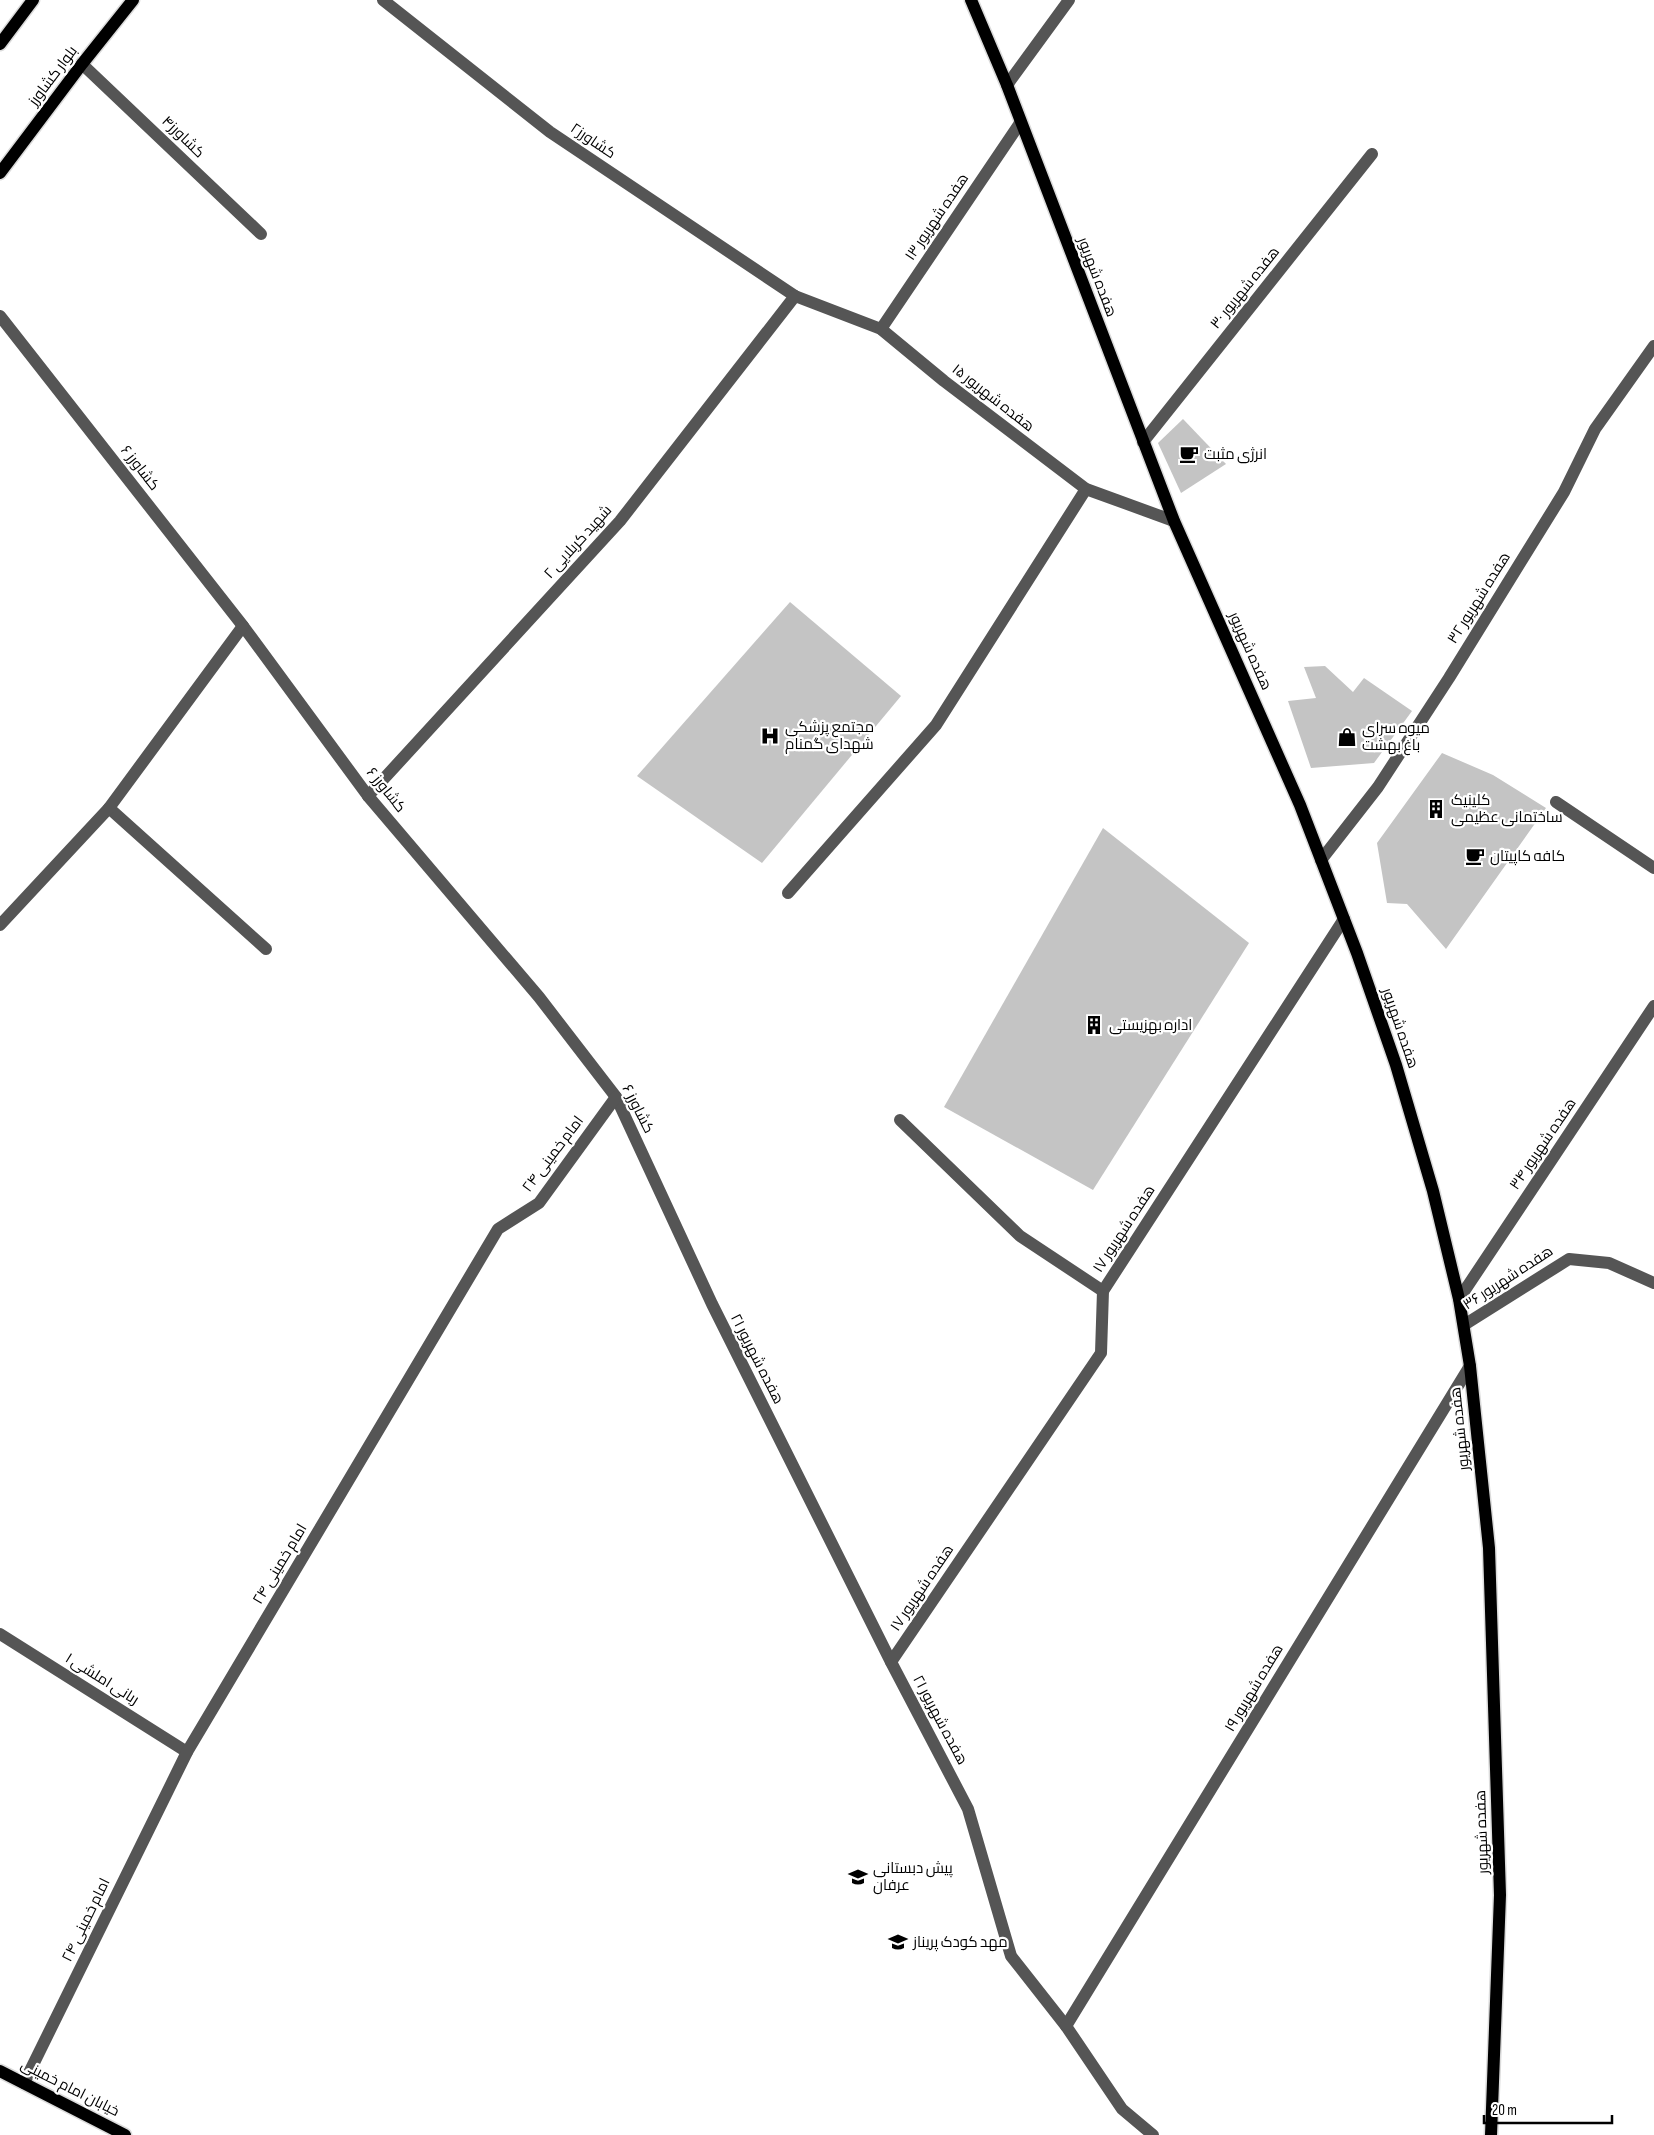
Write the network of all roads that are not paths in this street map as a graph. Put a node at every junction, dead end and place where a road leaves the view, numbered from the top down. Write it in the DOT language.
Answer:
graph roads {
  1 [pos="33,0"];
  2 [pos="133,0"];
  3 [pos="383,0"];
  4 [pos="971,0"];
  5 [pos="1069,0"];
  6 [pos="0,44"];
  7 [pos="82,64"];
  8 [pos="1007,85"];
  9 [pos="1020,123"];
  10 [pos="1372,154"];
  11 [pos="0,173"];
  12 [pos="262,234"];
  13 [pos="795,296"];
  14 [pos="0,316"];
  15 [pos="881,329"];
  16 [pos="1654,346"];
  17 [pos="1143,442"];
  18 [pos="1086,489"];
  19 [pos="1174,520"];
  20 [pos="243,626"];
  21 [pos="368,796"];
  22 [pos="1556,802"];
  23 [pos="110,808"];
  24 [pos="1321,860"];
  25 [pos="1654,868"];
  26 [pos="788,893"];
  27 [pos="5,910"];
  28 [pos="1344,919"];
  29 [pos="0,925"];
  30 [pos="266,949"];
  31 [pos="1654,1006"];
  32 [pos="616,1097"];
  33 [pos="900,1120"];
  34 [pos="1654,1283"];
  35 [pos="1103,1291"];
  36 [pos="1459,1299"];
  37 [pos="712,1304"];
  38 [pos="1464,1326"];
  39 [pos="1470,1366"];
  40 [pos="0,1634"];
  41 [pos="891,1662"];
  42 [pos="187,1752"];
  43 [pos="1066,2026"];
  44 [pos="0,2071"];
  45 [pos="24,2083"];
  46 [pos="125,2135"];
  47 [pos="1153,2135"];
  48 [pos="1491,2135"];
  1 -- 6 [label="main road"];
  2 -- 7 [label="main road, بلوار کشاورز"];
  3 -- 13 [label="street, کشاورز۲"];
  4 -- 8 [label="main road, هفده شهریور"];
  5 -- 8 [label="street"];
  7 -- 11 [label="main road, بلوار کشاورز"];
  7 -- 12 [label="street, کشاورز۴"];
  8 -- 9 [label="main road, هفده شهریور"];
  9 -- 15 [label="street, هفده شهریور ۱۳"];
  9 -- 17 [label="main road, هفده شهریور"];
  10 -- 17 [label="street, هفده شهریور ۳۰"];
  13 -- 15 [label="street, هفده شهریور ۱۵"];
  13 -- 21 [label="street, شهید کربلایی ۲"];
  14 -- 20 [label="street, کشاورز ۶"];
  15 -- 18 [label="street, هفده شهریور ۱۵"];
  16 -- 24 [label="street, هفده شهریور ۳۲"];
  17 -- 19 [label="main road, هفده شهریور"];
  18 -- 19 [label="street, هفده شهریور ۱۵"];
  18 -- 26 [label="street"];
  19 -- 24 [label="main road, هفده شهریور"];
  20 -- 21 [label="street, کشاورز ۶"];
  20 -- 23 [label="street"];
  21 -- 32 [label="street, کشاورز ۶"];
  22 -- 25 [label="street"];
  23 -- 27 [label="street"];
  23 -- 30 [label="street"];
  24 -- 28 [label="main road, هفده شهریور"];
  27 -- 29 [label="street"];
  28 -- 35 [label="street, هفده شهریور ۱۷"];
  28 -- 36 [label="main road, هفده شهریور"];
  31 -- 36 [label="street, هفده شهریور ۳۴"];
  32 -- 37 [label="street, کشاورز ۶"];
  32 -- 42 [label="street, امام خمینی ۲۴"];
  33 -- 35 [label="street"];
  34 -- 38 [label="street, هفده شهریور ۳۶"];
  35 -- 41 [label="street, هفده شهریور ۱۷"];
  36 -- 38 [label="main road, هفده شهریور"];
  37 -- 41 [label="street, هفده شهریور ۲۱"];
  38 -- 39 [label="main road, هفده شهریور"];
  39 -- 43 [label="street, هفده شهریور ۱۹"];
  39 -- 48 [label="main road, هفده شهریور"];
  40 -- 42 [label="street, ربانی املشی ۱"];
  41 -- 43 [label="street, هفده شهریور ۲۱"];
  42 -- 45 [label="street, امام خمینی ۲۴"];
  43 -- 47 [label="street, هفده شهریور ۲۱"];
  44 -- 45 [label="main road, خیابان امام خمینی"];
  45 -- 46 [label="main road, خیابان امام خمینی"];
}
